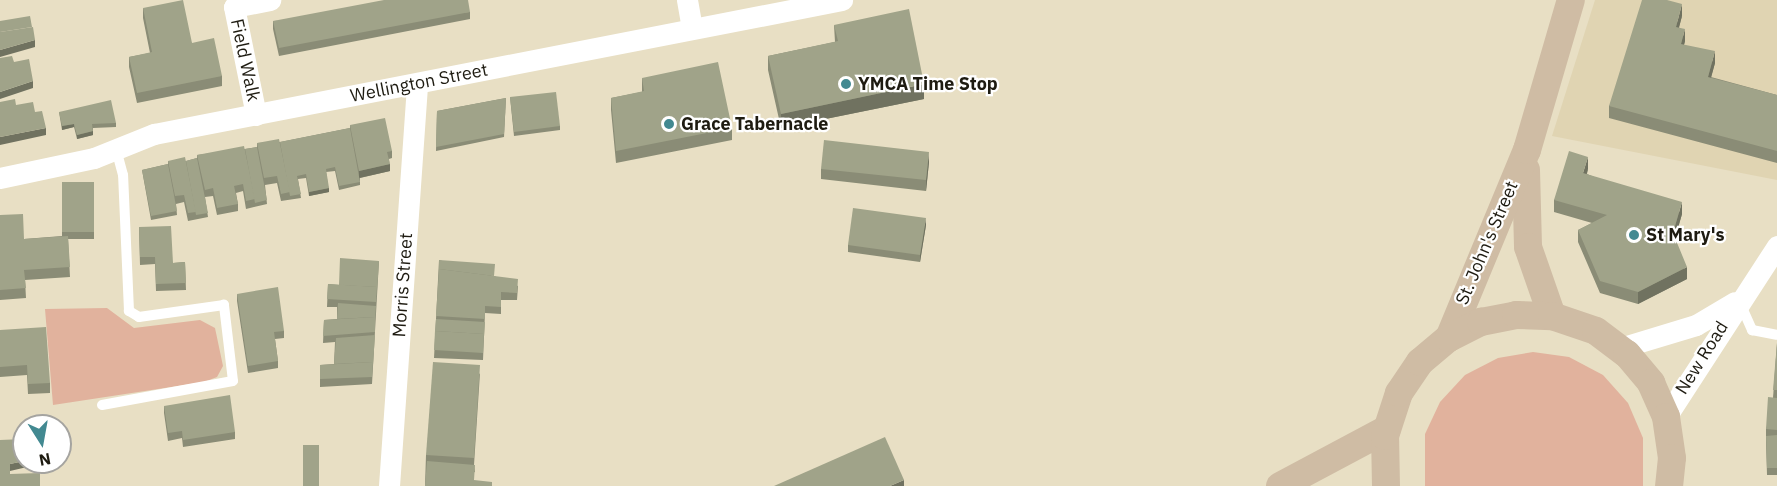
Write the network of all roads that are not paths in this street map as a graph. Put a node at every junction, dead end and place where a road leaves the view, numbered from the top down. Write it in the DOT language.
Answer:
graph roads {
  1 [pos="270,0"];
  2 [pos="687,0"];
  3 [pos="843,0"];
  4 [pos="1571,0"];
  5 [pos="692,30"];
  6 [pos="417,84"];
  7 [pos="256,115"];
  8 [pos="116,149"];
  9 [pos="1527,150"];
  10 [pos="0,178"];
  11 [pos="1777,246"];
  12 [pos="1740,300"];
  13 [pos="1552,316"];
  14 [pos="1777,335"];
  15 [pos="1449,338"];
  16 [pos="1620,348"];
  17 [pos="102,405"];
  18 [pos="1666,417"];
  19 [pos="1387,429"];
  20 [pos="1672,458"];
  21 [pos="389,486"];
  22 [pos="1280,486"];
  23 [pos="1386,486"];
  24 [pos="1669,486"];
  25 [pos="1688,486"];
  1 -- 7 [label="street, Field Walk"];
  2 -- 5 [label="street"];
  3 -- 5 [label="street, Wellington Street"];
  4 -- 9 [label="street, St. John's Street"];
  5 -- 6 [label="street, Wellington Street"];
  6 -- 7 [label="street, Wellington Street"];
  6 -- 21 [label="street, Morris Street"];
  7 -- 8 [label="street, Wellington Street"];
  8 -- 10 [label="street, Wellington Street"];
  8 -- 17 [label="lane"];
  9 -- 13 [label="street, St. John's Street"];
  9 -- 15 [label="street, St. John's Street"];
  11 -- 12 [label="street, New Road"];
  12 -- 14 [label="lane"];
  12 -- 16 [label="street, New Road"];
  12 -- 18 [label="street, New Road"];
  13 -- 15 [label="street"];
  13 -- 16 [label="street"];
  15 -- 19 [label="street"];
  16 -- 18 [label="street"];
  18 -- 20 [label="street"];
  19 -- 22 [label="street"];
  19 -- 23 [label="street"];
  20 -- 24 [label="street"];
  20 -- 25 [label="street"];
}
